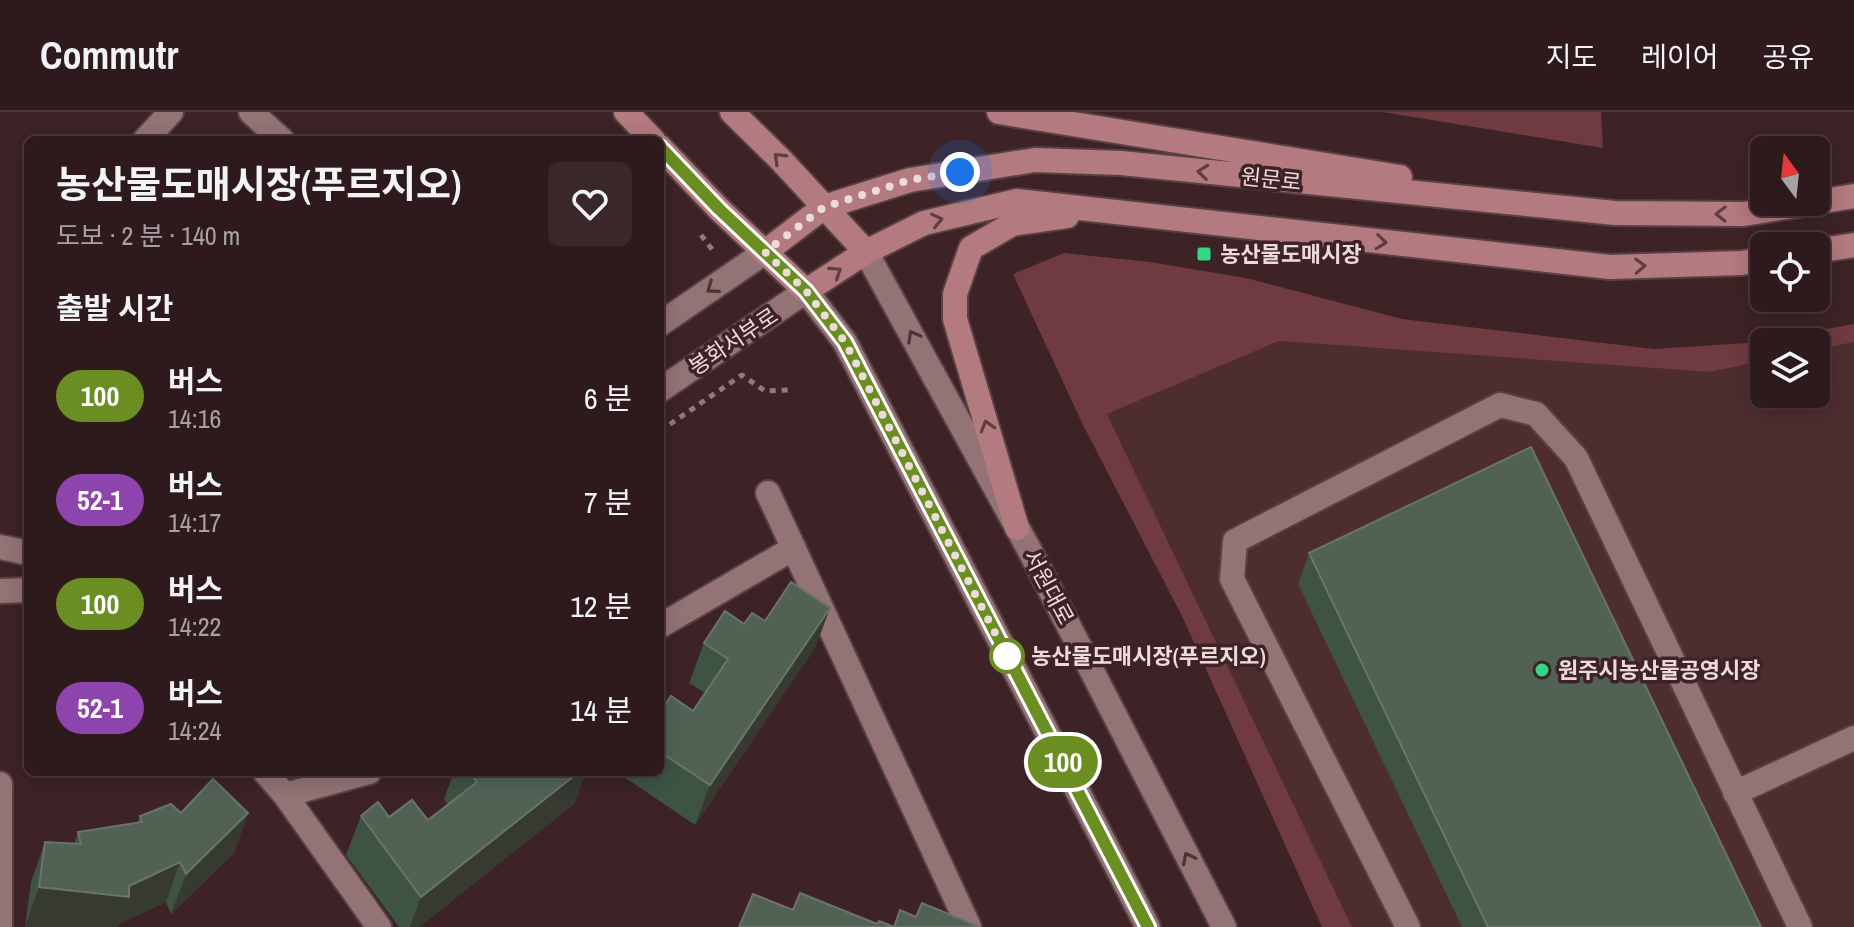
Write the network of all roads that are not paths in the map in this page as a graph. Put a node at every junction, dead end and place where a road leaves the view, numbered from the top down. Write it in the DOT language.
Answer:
graph roads {
  1 [pos="171,112"];
  2 [pos="251,112"];
  3 [pos="626,112"];
  4 [pos="732,112"];
  5 [pos="999,112"];
  6 [pos="149,136"];
  7 [pos="278,136"];
  8 [pos="649,136"];
  9 [pos="664,151"];
  10 [pos="1854,196"];
  11 [pos="824,207"];
  12 [pos="1109,212"];
  13 [pos="1615,213"];
  14 [pos="1854,245"];
  15 [pos="1830,249"];
  16 [pos="765,252"];
  17 [pos="866,252"];
  18 [pos="1750,262"];
  19 [pos="806,291"];
  20 [pos="664,321"];
  21 [pos="664,387"];
  22 [pos="768,493"];
  23 [pos="1017,528"];
  24 [pos="0,547"];
  25 [pos="794,548"];
  26 [pos="24,552"];
  27 [pos="24,590"];
  28 [pos="0,591"];
  29 [pos="664,624"];
  30 [pos="1854,738"];
  31 [pos="268,776"];
  32 [pos="354,776"];
  33 [pos="0,784"];
  34 [pos="1735,793"];
  35 [pos="285,795"];
  36 [pos="0,927"];
  37 [pos="379,927"];
  38 [pos="969,927"];
  39 [pos="1148,927"];
  40 [pos="1224,927"];
  41 [pos="1408,927"];
  42 [pos="1800,927"];
  1 -- 6 [label="street"];
  2 -- 7 [label="street"];
  3 -- 8 [label="main road"];
  11 -- 4 [label="main road, one-way"];
  5 -- 13 [label="main road"];
  9 -- 16 [label="main road"];
  10 -- 13 [label="main road, 원문로, one-way"];
  13 -- 11 [label="main road, 원문로, one-way"];
  11 -- 16 [label="main road, 원문로"];
  11 -- 17 [label="main road"];
  17 -- 12 [label="main road, one-way"];
  12 -- 18 [label="main road, one-way"];
  23 -- 12 [label="main road, one-way"];
  14 -- 15 [label="main road"];
  16 -- 19 [label="main road"];
  16 -- 20 [label="street, one-way"];
  19 -- 17 [label="main road, one-way"];
  23 -- 17 [label="street, 서원대로, one-way"];
  19 -- 21 [label="street, 봉화서부로"];
  19 -- 39 [label="street"];
  22 -- 25 [label="street"];
  40 -- 23 [label="street, 서원대로, one-way"];
  24 -- 26 [label="street"];
  25 -- 29 [label="street"];
  25 -- 38 [label="street"];
  27 -- 28 [label="street"];
  30 -- 34 [label="street"];
  31 -- 35 [label="street"];
  32 -- 35 [label="street"];
  33 -- 36 [label="street"];
  34 -- 41 [label="street"];
  34 -- 42 [label="street"];
  35 -- 37 [label="street"];
}
